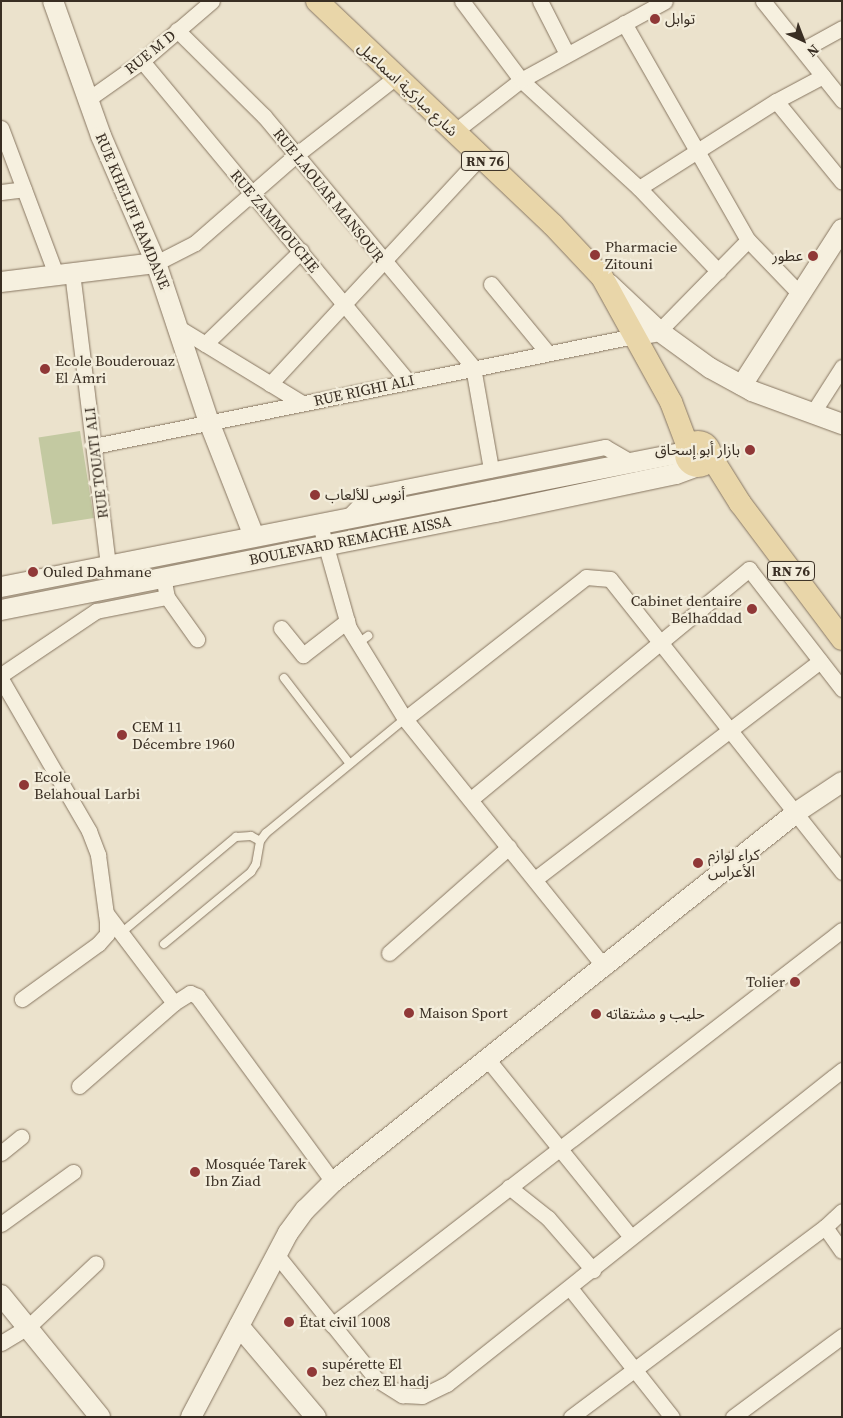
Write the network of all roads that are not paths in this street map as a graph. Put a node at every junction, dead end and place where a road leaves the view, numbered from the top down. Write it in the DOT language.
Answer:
graph roads {
  1 [pos="53,1"];
  2 [pos="212,1"];
  3 [pos="317,1"];
  4 [pos="462,1"];
  5 [pos="540,1"];
  6 [pos="665,1"];
  7 [pos="763,1"];
  8 [pos="624,23"];
  9 [pos="842,28"];
  10 [pos="177,30"];
  11 [pos="804,49"];
  12 [pos="567,54"];
  13 [pos="142,61"];
  14 [pos="822,76"];
  15 [pos="396,77"];
  16 [pos="521,80"];
  17 [pos="87,100"];
  18 [pos="842,100"];
  19 [pos="776,101"];
  20 [pos="1,128"];
  21 [pos="454,132"];
  22 [pos="697,154"];
  23 [pos="296,155"];
  24 [pos="480,157"];
  25 [pos="842,182"];
  26 [pos="24,188"];
  27 [pos="639,188"];
  28 [pos="1,192"];
  29 [pos="253,193"];
  30 [pos="842,229"];
  31 [pos="748,240"];
  32 [pos="301,251"];
  33 [pos="384,262"];
  34 [pos="156,263"];
  35 [pos="718,271"];
  36 [pos="64,273"];
  37 [pos="602,277"];
  38 [pos="1,282"];
  39 [pos="491,284"];
  40 [pos="801,295"];
  41 [pos="345,306"];
  42 [pos="179,328"];
  43 [pos="659,331"];
  44 [pos="634,336"];
  45 [pos="205,344"];
  46 [pos="547,352"];
  47 [pos="473,367"];
  48 [pos="842,367"];
  49 [pos="408,381"];
  50 [pos="270,384"];
  51 [pos="742,386"];
  52 [pos="302,403"];
  53 [pos="812,414"];
  54 [pos="209,422"];
  55 [pos="842,424"];
  56 [pos="94,446"];
  57 [pos="698,455"];
  58 [pos="634,464"];
  59 [pos="491,469"];
  60 [pos="347,518"];
  61 [pos="320,525"];
  62 [pos="254,536"];
  63 [pos="324,546"];
  64 [pos="108,565"];
  65 [pos="163,576"];
  66 [pos="1,587"];
  67 [pos="167,597"];
  68 [pos="96,601"];
  69 [pos="1,610"];
  70 [pos="347,621"];
  71 [pos="281,628"];
  72 [pos="197,639"];
  73 [pos="842,639"];
  74 [pos="660,642"];
  75 [pos="820,661"];
  76 [pos="1,674"];
  77 [pos="284,678"];
  78 [pos="1,679"];
  79 [pos="842,689"];
  80 [pos="405,719"];
  81 [pos="730,730"];
  82 [pos="350,764"];
  83 [pos="842,782"];
  84 [pos="471,799"];
  85 [pos="797,812"];
  86 [pos="260,841"];
  87 [pos="509,846"];
  88 [pos="842,872"];
  89 [pos="535,878"];
  90 [pos="106,913"];
  91 [pos="842,930"];
  92 [pos="121,933"];
  93 [pos="164,944"];
  94 [pos="389,953"];
  95 [pos="605,968"];
  96 [pos="22,999"];
  97 [pos="174,1004"];
  98 [pos="489,1061"];
  99 [pos="842,1070"];
  100 [pos="79,1086"];
  101 [pos="21,1137"];
  102 [pos="559,1148"];
  103 [pos="1,1154"];
  104 [pos="73,1172"];
  105 [pos="333,1182"];
  106 [pos="509,1187"];
  107 [pos="842,1212"];
  108 [pos="1,1224"];
  109 [pos="825,1228"];
  110 [pos="631,1237"];
  111 [pos="842,1251"];
  112 [pos="276,1254"];
  113 [pos="96,1263"];
  114 [pos="593,1270"];
  115 [pos="570,1288"];
  116 [pos="1,1294"];
  117 [pos="332,1325"];
  118 [pos="239,1326"];
  119 [pos="28,1327"];
  120 [pos="842,1336"];
  121 [pos="1,1343"];
  122 [pos="635,1370"];
  123 [pos="100,1417"];
  124 [pos="191,1417"];
  125 [pos="316,1417"];
  126 [pos="571,1417"];
  127 [pos="672,1417"];
  128 [pos="733,1417"];
  1 -- 17 [label="main road, RUE KHELIFI RAMDANE"];
  2 -- 10 [label="street, RUE M D"];
  3 -- 15 [label="main road, شارع مباركية اسماعيل / RN 76"];
  4 -- 16 [label="street"];
  5 -- 12 [label="street"];
  6 -- 8 [label="street"];
  7 -- 11 [label="street"];
  8 -- 12 [label="street"];
  8 -- 22 [label="street"];
  9 -- 11 [label="street"];
  10 -- 13 [label="street, RUE M D"];
  10 -- 23 [label="street, RUE LAOUAR MANSOUR"];
  11 -- 14 [label="street"];
  12 -- 16 [label="street"];
  13 -- 17 [label="street, RUE M D"];
  13 -- 29 [label="street, RUE ZAMMOUCHE"];
  14 -- 18 [label="street"];
  14 -- 19 [label="street"];
  15 -- 21 [label="main road, شارع مباركية اسماعيل / RN 76"];
  15 -- 23 [label="street"];
  16 -- 21 [label="street"];
  16 -- 27 [label="street"];
  17 -- 34 [label="main road, RUE KHELIFI RAMDANE"];
  19 -- 22 [label="street"];
  19 -- 25 [label="street"];
  20 -- 26 [label="street, RUE TOUATI ALI"];
  21 -- 24 [label="main road, شارع مباركية اسماعيل / RN 76"];
  22 -- 27 [label="street"];
  22 -- 31 [label="street"];
  23 -- 29 [label="street"];
  23 -- 33 [label="street, RUE LAOUAR MANSOUR"];
  24 -- 33 [label="street"];
  24 -- 37 [label="main road, شارع مباركية اسماعيل / RN 76"];
  26 -- 28 [label="street"];
  26 -- 36 [label="street, RUE TOUATI ALI"];
  27 -- 35 [label="street"];
  29 -- 32 [label="street, RUE ZAMMOUCHE"];
  29 -- 34 [label="street"];
  30 -- 40 [label="main road"];
  31 -- 35 [label="street"];
  31 -- 40 [label="street"];
  32 -- 41 [label="street, RUE ZAMMOUCHE"];
  32 -- 45 [label="street"];
  33 -- 41 [label="street"];
  33 -- 47 [label="street, RUE LAOUAR MANSOUR"];
  34 -- 36 [label="main road"];
  34 -- 42 [label="main road, RUE KHELIFI RAMDANE"];
  35 -- 43 [label="street"];
  36 -- 38 [label="main road"];
  36 -- 56 [label="street, RUE TOUATI ALI"];
  37 -- 43 [label="main road"];
  37 -- 44 [label="main road, شارع مباركية اسماعيل / RN 76"];
  39 -- 46 [label="street"];
  40 -- 51 [label="main road"];
  41 -- 49 [label="street, RUE ZAMMOUCHE"];
  41 -- 50 [label="street"];
  42 -- 45 [label="street"];
  42 -- 54 [label="main road, RUE KHELIFI RAMDANE"];
  43 -- 44 [label="main road"];
  43 -- 51 [label="main road"];
  44 -- 46 [label="street, RUE RIGHI ALI"];
  44 -- 57 [label="main road, RN 76"];
  45 -- 50 [label="street"];
  46 -- 47 [label="street, RUE RIGHI ALI"];
  47 -- 49 [label="street, RUE RIGHI ALI"];
  47 -- 59 [label="street"];
  48 -- 53 [label="street"];
  49 -- 52 [label="street, RUE RIGHI ALI"];
  50 -- 52 [label="street"];
  51 -- 53 [label="main road"];
  52 -- 54 [label="street, RUE RIGHI ALI"];
  53 -- 55 [label="main road"];
  54 -- 56 [label="street, RUE RIGHI ALI"];
  54 -- 62 [label="main road, RUE KHELIFI RAMDANE"];
  56 -- 64 [label="street, RUE TOUATI ALI"];
  57 -- 58 [label="main road, BOULEVARD REMACHE AISSA"];
  57 -- 63 [label="main road, BOULEVARD REMACHE AISSA"];
  57 -- 73 [label="main road, RN 76"];
  58 -- 59 [label="street"];
  58 -- 60 [label="main road, BOULEVARD REMACHE AISSA"];
  59 -- 60 [label="street"];
  60 -- 61 [label="main road, BOULEVARD REMACHE AISSA"];
  61 -- 62 [label="main road, BOULEVARD REMACHE AISSA"];
  61 -- 63 [label="street"];
  62 -- 64 [label="main road, BOULEVARD REMACHE AISSA"];
  63 -- 65 [label="main road, BOULEVARD REMACHE AISSA"];
  63 -- 70 [label="street"];
  64 -- 66 [label="main road, BOULEVARD REMACHE AISSA"];
  65 -- 67 [label="street"];
  65 -- 68 [label="main road, BOULEVARD REMACHE AISSA"];
  67 -- 68 [label="street"];
  67 -- 72 [label="street"];
  68 -- 69 [label="main road, BOULEVARD REMACHE AISSA"];
  68 -- 76 [label="street"];
  70 -- 71 [label="street"];
  70 -- 80 [label="street"];
  74 -- 75 [label="street"];
  74 -- 80 [label="street"];
  74 -- 81 [label="street"];
  74 -- 84 [label="street"];
  75 -- 79 [label="street"];
  75 -- 81 [label="street"];
  77 -- 82 [label="lane"];
  78 -- 90 [label="street"];
  80 -- 82 [label="lane"];
  80 -- 84 [label="street"];
  81 -- 85 [label="street"];
  81 -- 89 [label="street"];
  82 -- 86 [label="lane"];
  83 -- 85 [label="main road"];
  84 -- 87 [label="street"];
  85 -- 88 [label="street"];
  85 -- 95 [label="main road"];
  86 -- 92 [label="lane"];
  86 -- 93 [label="lane"];
  87 -- 89 [label="street"];
  87 -- 94 [label="street"];
  89 -- 95 [label="street"];
  90 -- 92 [label="street"];
  90 -- 96 [label="street"];
  91 -- 102 [label="street"];
  92 -- 97 [label="street"];
  95 -- 98 [label="main road"];
  97 -- 100 [label="street"];
  97 -- 105 [label="street"];
  98 -- 102 [label="street"];
  98 -- 105 [label="main road"];
  99 -- 110 [label="street"];
  101 -- 103 [label="street"];
  102 -- 106 [label="street"];
  102 -- 110 [label="street"];
  104 -- 108 [label="street"];
  105 -- 112 [label="main road"];
  106 -- 114 [label="street"];
  106 -- 117 [label="street"];
  107 -- 109 [label="street"];
  109 -- 111 [label="street"];
  109 -- 122 [label="street"];
  110 -- 114 [label="street"];
  112 -- 117 [label="street"];
  112 -- 118 [label="main road"];
  113 -- 119 [label="street"];
  114 -- 115 [label="street"];
  115 -- 117 [label="street"];
  115 -- 122 [label="street"];
  116 -- 119 [label="main road"];
  118 -- 124 [label="main road"];
  118 -- 125 [label="main road"];
  119 -- 121 [label="street"];
  119 -- 123 [label="main road"];
  120 -- 128 [label="street"];
  122 -- 126 [label="street"];
  122 -- 127 [label="street"];
}
